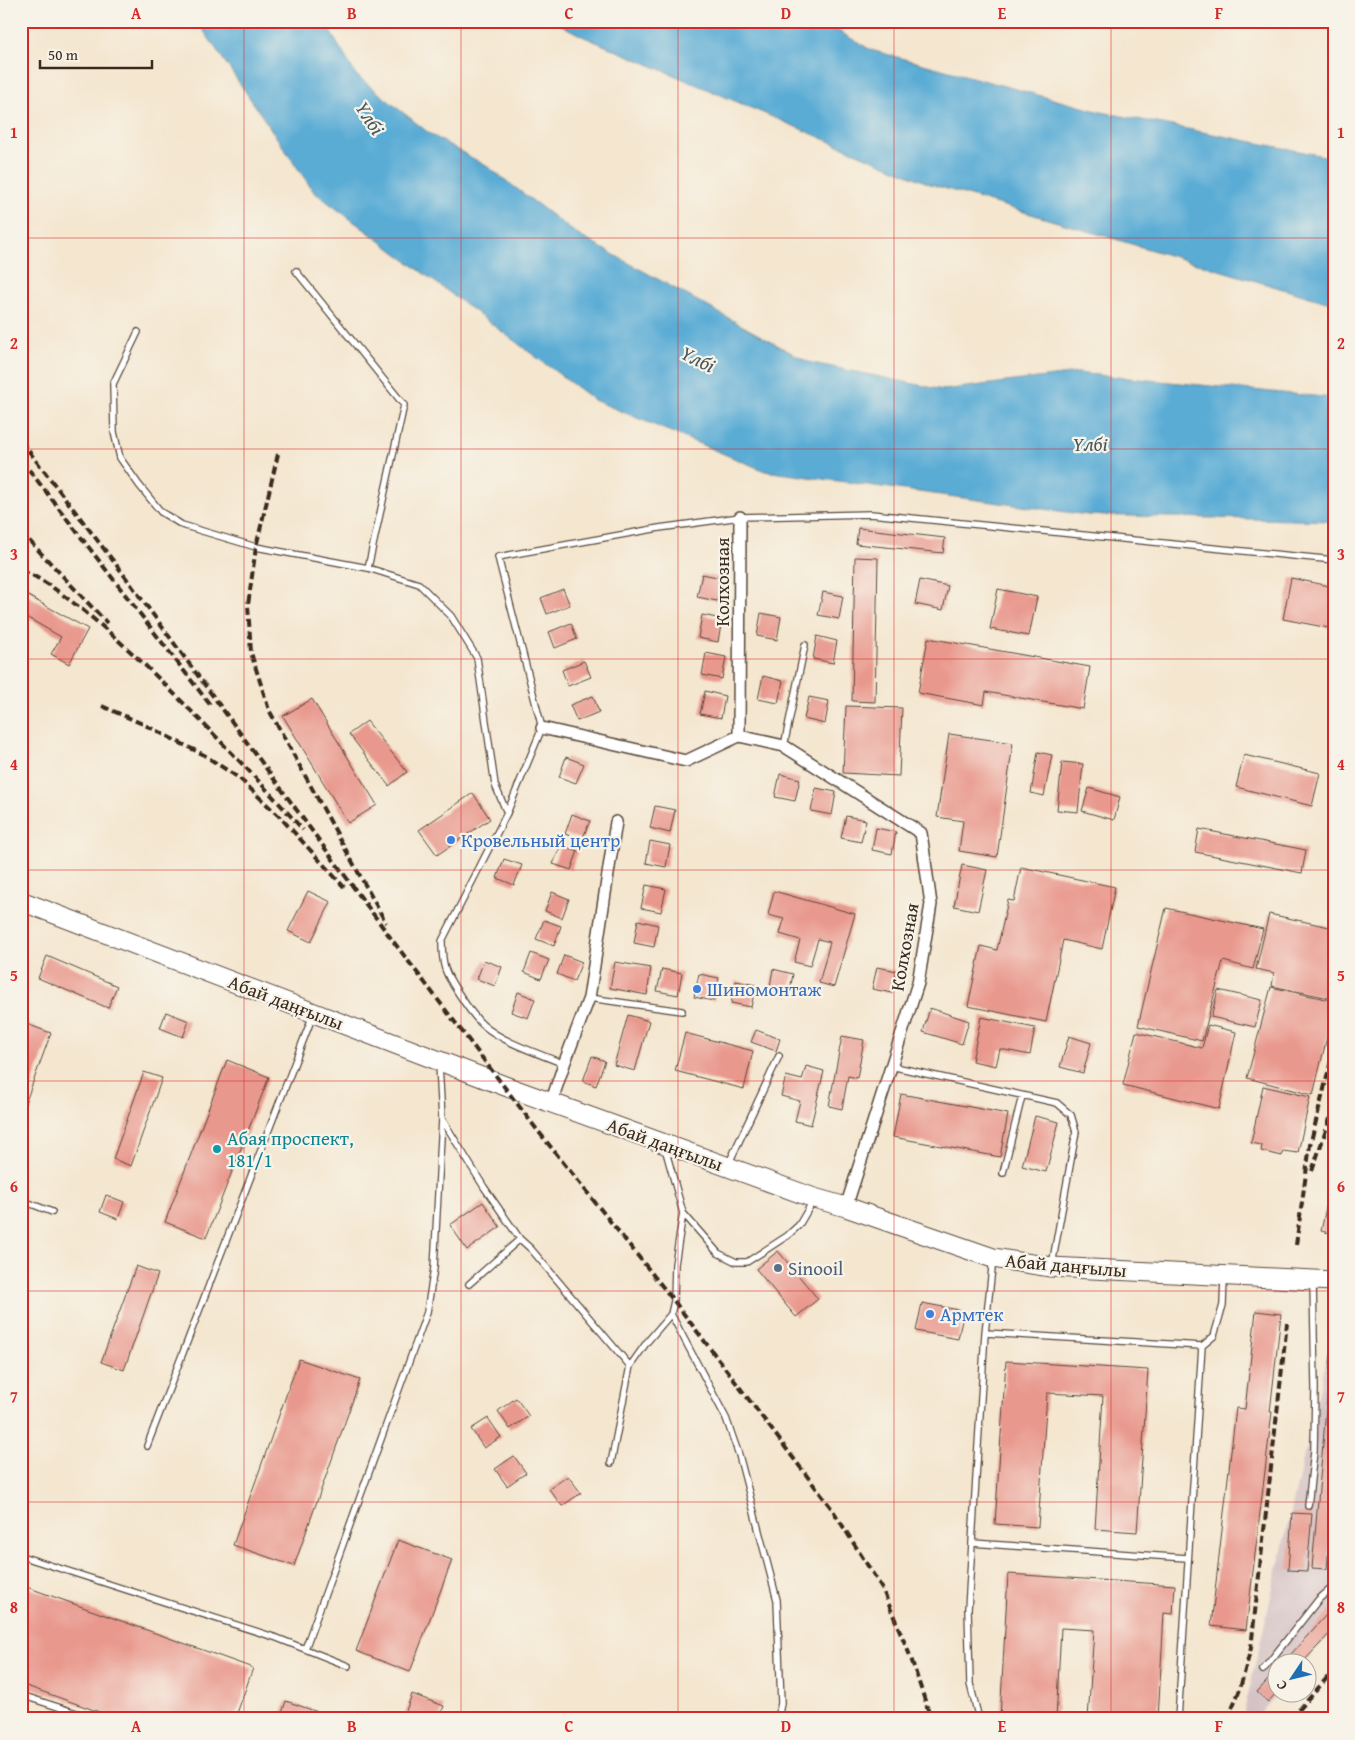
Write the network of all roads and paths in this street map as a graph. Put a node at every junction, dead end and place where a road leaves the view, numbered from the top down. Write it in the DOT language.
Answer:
graph roads {
  1 [pos="296,271"];
  2 [pos="138,332"];
  3 [pos="740,517"];
  4 [pos="1334,560"];
  5 [pos="368,568"];
  6 [pos="805,645"];
  7 [pos="542,728"];
  8 [pos="739,736"];
  9 [pos="784,746"];
  10 [pos="507,813"];
  11 [pos="616,822"];
  12 [pos="21,901"];
  13 [pos="589,998"];
  14 [pos="682,1011"];
  15 [pos="314,1013"];
  16 [pos="779,1056"];
  17 [pos="439,1060"];
  18 [pos="564,1064"];
  19 [pos="891,1066"];
  20 [pos="1022,1096"];
  21 [pos="551,1103"];
  22 [pos="442,1119"];
  23 [pos="664,1144"];
  24 [pos="727,1167"];
  25 [pos="1003,1173"];
  26 [pos="814,1198"];
  27 [pos="21,1200"];
  28 [pos="846,1207"];
  29 [pos="52,1212"];
  30 [pos="683,1213"];
  31 [pos="520,1239"];
  32 [pos="993,1258"];
  33 [pos="1051,1267"];
  34 [pos="1224,1275"];
  35 [pos="1313,1280"];
  36 [pos="1334,1281"];
  37 [pos="469,1284"];
  38 [pos="671,1314"];
  39 [pos="985,1333"];
  40 [pos="1202,1346"];
  41 [pos="630,1366"];
  42 [pos="147,1446"];
  43 [pos="612,1463"];
  44 [pos="1308,1506"];
  45 [pos="972,1542"];
  46 [pos="21,1556"];
  47 [pos="1187,1558"];
  48 [pos="1334,1586"];
  49 [pos="305,1648"];
  50 [pos="348,1666"];
  51 [pos="1263,1670"];
  52 [pos="21,1695"];
  53 [pos="95,1719"];
  54 [pos="778,1719"];
  55 [pos="979,1719"];
  56 [pos="1178,1719"];
  1 -- 5 [label="lane"];
  2 -- 5 [label="lane"];
  3 -- 4 [label="lane"];
  3 -- 7 [label="lane"];
  3 -- 8 [label="street, Колхозная"];
  5 -- 10 [label="lane"];
  6 -- 9 [label="lane"];
  7 -- 8 [label="street"];
  7 -- 10 [label="lane"];
  8 -- 9 [label="street, Колхозная"];
  9 -- 19 [label="street, Колхозная"];
  10 -- 18 [label="lane"];
  11 -- 13 [label="street"];
  12 -- 15 [label="main road, Абай даңғылы"];
  13 -- 14 [label="lane"];
  13 -- 18 [label="street"];
  15 -- 17 [label="main road, Абай даңғылы"];
  15 -- 42 [label="lane"];
  16 -- 24 [label="lane"];
  17 -- 21 [label="main road, Абай даңғылы"];
  17 -- 22 [label="lane"];
  18 -- 21 [label="street"];
  19 -- 20 [label="lane"];
  19 -- 28 [label="street, Колхозная"];
  20 -- 25 [label="lane"];
  20 -- 33 [label="lane"];
  21 -- 23 [label="main road, Абай даңғылы"];
  22 -- 31 [label="lane"];
  22 -- 49 [label="lane"];
  23 -- 24 [label="main road, Абай даңғылы"];
  23 -- 30 [label="lane"];
  24 -- 26 [label="main road, Абай даңғылы"];
  26 -- 28 [label="main road, Абай даңғылы"];
  26 -- 30 [label="lane"];
  27 -- 29 [label="lane"];
  28 -- 32 [label="main road, Абай даңғылы"];
  30 -- 38 [label="lane"];
  31 -- 37 [label="lane"];
  31 -- 41 [label="lane"];
  32 -- 33 [label="main road, Абай даңғылы"];
  32 -- 39 [label="lane"];
  33 -- 34 [label="main road, Абай даңғылы"];
  34 -- 35 [label="main road, Абай даңғылы"];
  34 -- 40 [label="lane"];
  35 -- 36 [label="main road, Абай даңғылы"];
  35 -- 44 [label="lane"];
  38 -- 41 [label="lane"];
  38 -- 54 [label="lane"];
  39 -- 40 [label="lane"];
  39 -- 45 [label="lane"];
  40 -- 47 [label="lane"];
  41 -- 43 [label="lane"];
  45 -- 47 [label="lane"];
  45 -- 55 [label="lane"];
  46 -- 49 [label="lane"];
  47 -- 56 [label="lane"];
  48 -- 51 [label="lane"];
  49 -- 50 [label="lane"];
  52 -- 53 [label="lane"];
}
